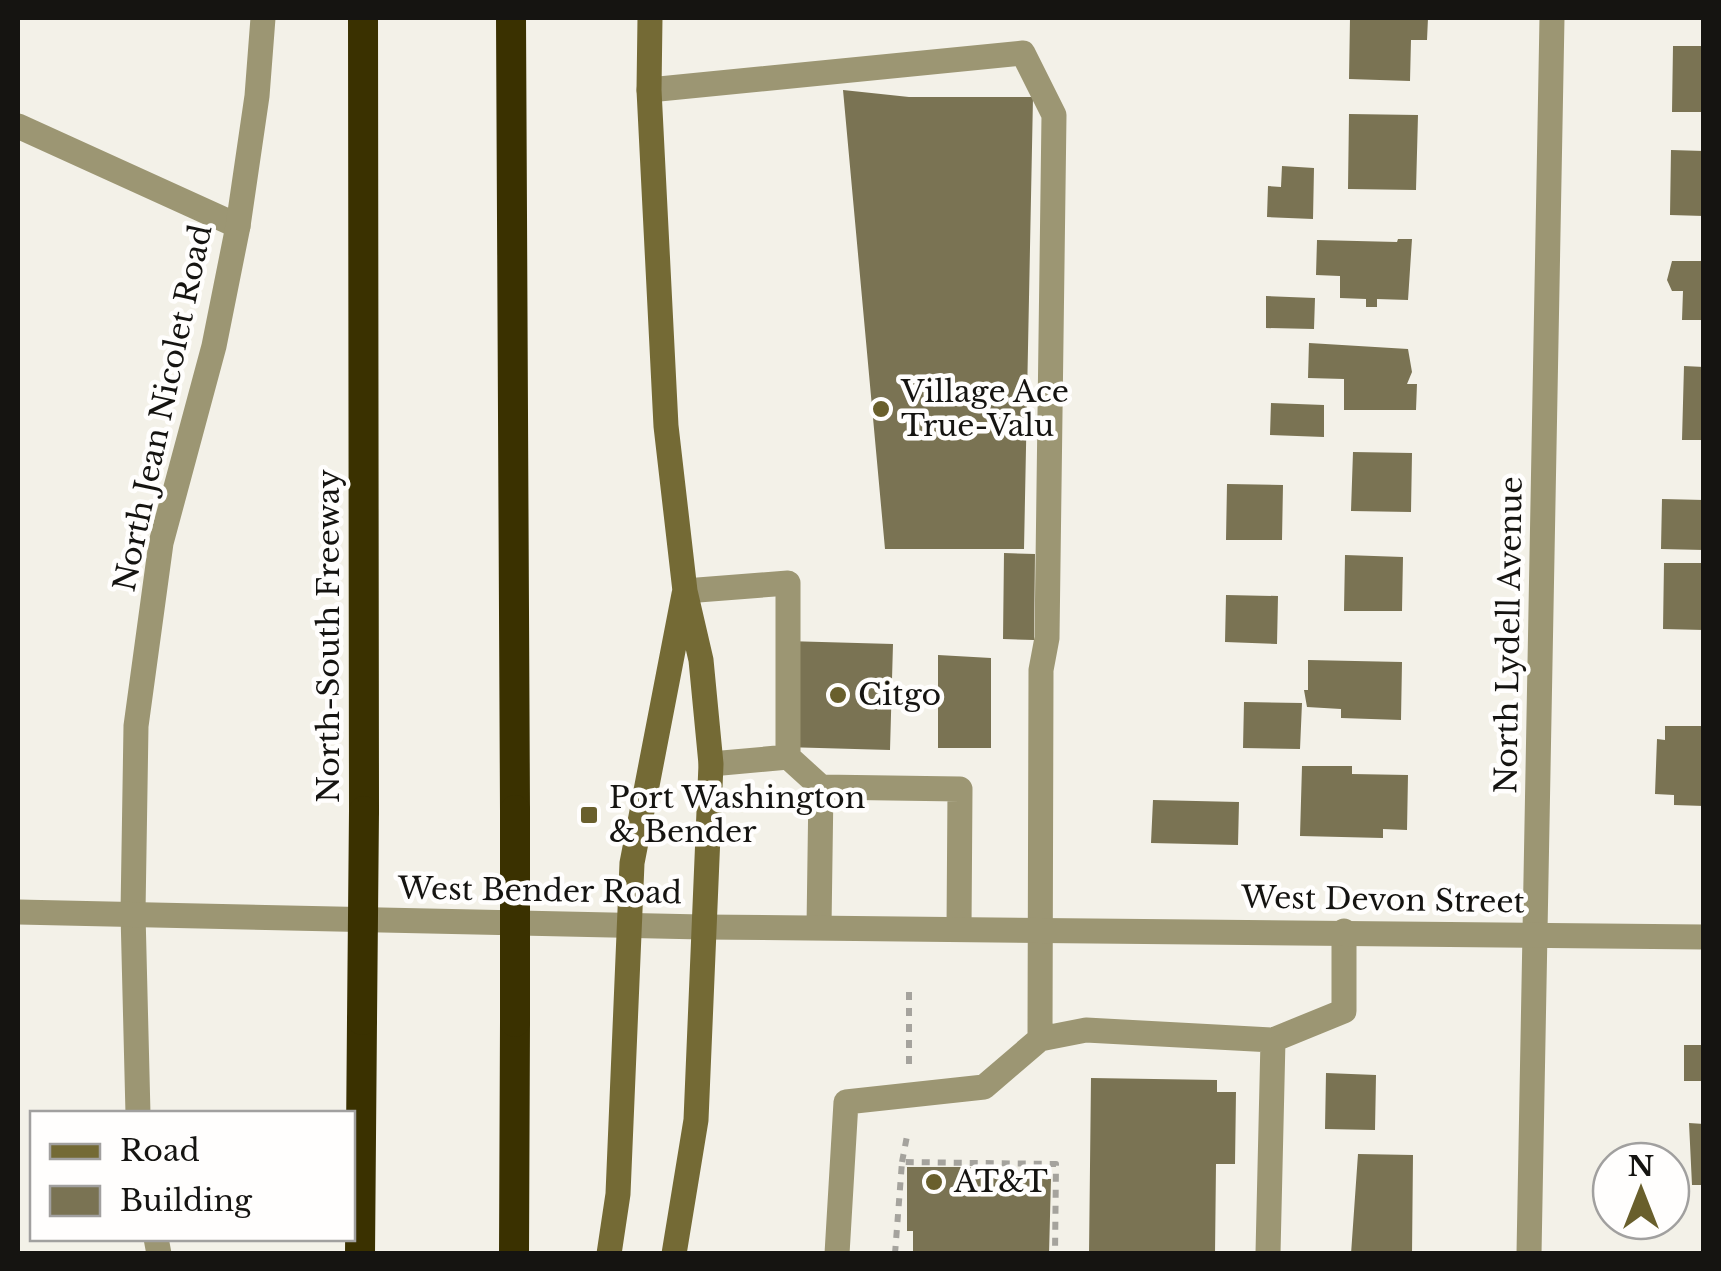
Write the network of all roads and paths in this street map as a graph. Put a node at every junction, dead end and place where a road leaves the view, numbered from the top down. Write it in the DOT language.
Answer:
graph roads {
  1 [pos="263,18"];
  2 [pos="363,18"];
  3 [pos="511,18"];
  4 [pos="650,18"];
  5 [pos="1552,18"];
  6 [pos="648,90"];
  7 [pos="18,126"];
  8 [pos="238,226"];
  9 [pos="684,591"];
  10 [pos="788,757"];
  11 [pos="710,764"];
  12 [pos="821,787"];
  13 [pos="18,912"];
  14 [pos="133,913"];
  15 [pos="632,925"];
  16 [pos="702,927"];
  17 [pos="819,927"];
  18 [pos="959,928"];
  19 [pos="1051,928"];
  20 [pos="1344,931"];
  21 [pos="1536,934"];
  22 [pos="1704,937"];
  23 [pos="910,985"];
  24 [pos="1040,1039"];
  25 [pos="1273,1040"];
  26 [pos="909,1062"];
  27 [pos="138,1111"];
  28 [pos="1268,1253"];
  29 [pos="360,1254"];
  30 [pos="514,1254"];
  31 [pos="609,1254"];
  32 [pos="674,1254"];
  33 [pos="837,1254"];
  34 [pos="896,1254"];
  35 [pos="1055,1254"];
  36 [pos="1529,1254"];
  1 -- 8 [label="street, North Jean Nicolet Road"];
  2 -- 29 [label="highway, North-South Freeway, bridge"];
  3 -- 30 [label="highway, bridge"];
  4 -- 6 [label="main road"];
  5 -- 21 [label="street, North Lydell Avenue"];
  6 -- 9 [label="main road"];
  6 -- 19 [label="street"];
  7 -- 8 [label="street"];
  8 -- 14 [label="street, North Jean Nicolet Road"];
  9 -- 10 [label="street"];
  9 -- 11 [label="main road"];
  9 -- 15 [label="main road"];
  10 -- 11 [label="street"];
  10 -- 12 [label="street"];
  11 -- 16 [label="main road"];
  12 -- 17 [label="street"];
  12 -- 18 [label="street"];
  13 -- 14 [label="street, West Bender Road"];
  14 -- 15 [label="street, West Bender Road"];
  14 -- 27 [label="street, North Jean Nicolet Road"];
  15 -- 16 [label="street, West Bender Road"];
  15 -- 31 [label="main road"];
  16 -- 17 [label="street, West Bender Road"];
  16 -- 32 [label="main road"];
  17 -- 18 [label="street, West Bender Road"];
  18 -- 19 [label="street, West Bender Road"];
  19 -- 20 [label="street, West Devon Street"];
  19 -- 24 [label="street"];
  20 -- 21 [label="street, West Devon Street"];
  20 -- 25 [label="street"];
  21 -- 22 [label="street, West Devon Street"];
  21 -- 36 [label="street, North Lydell Avenue"];
  23 -- 26 [label="path"];
  24 -- 25 [label="street"];
  24 -- 33 [label="street"];
  25 -- 28 [label="street"];
  34 -- 35 [label="path"];
}
